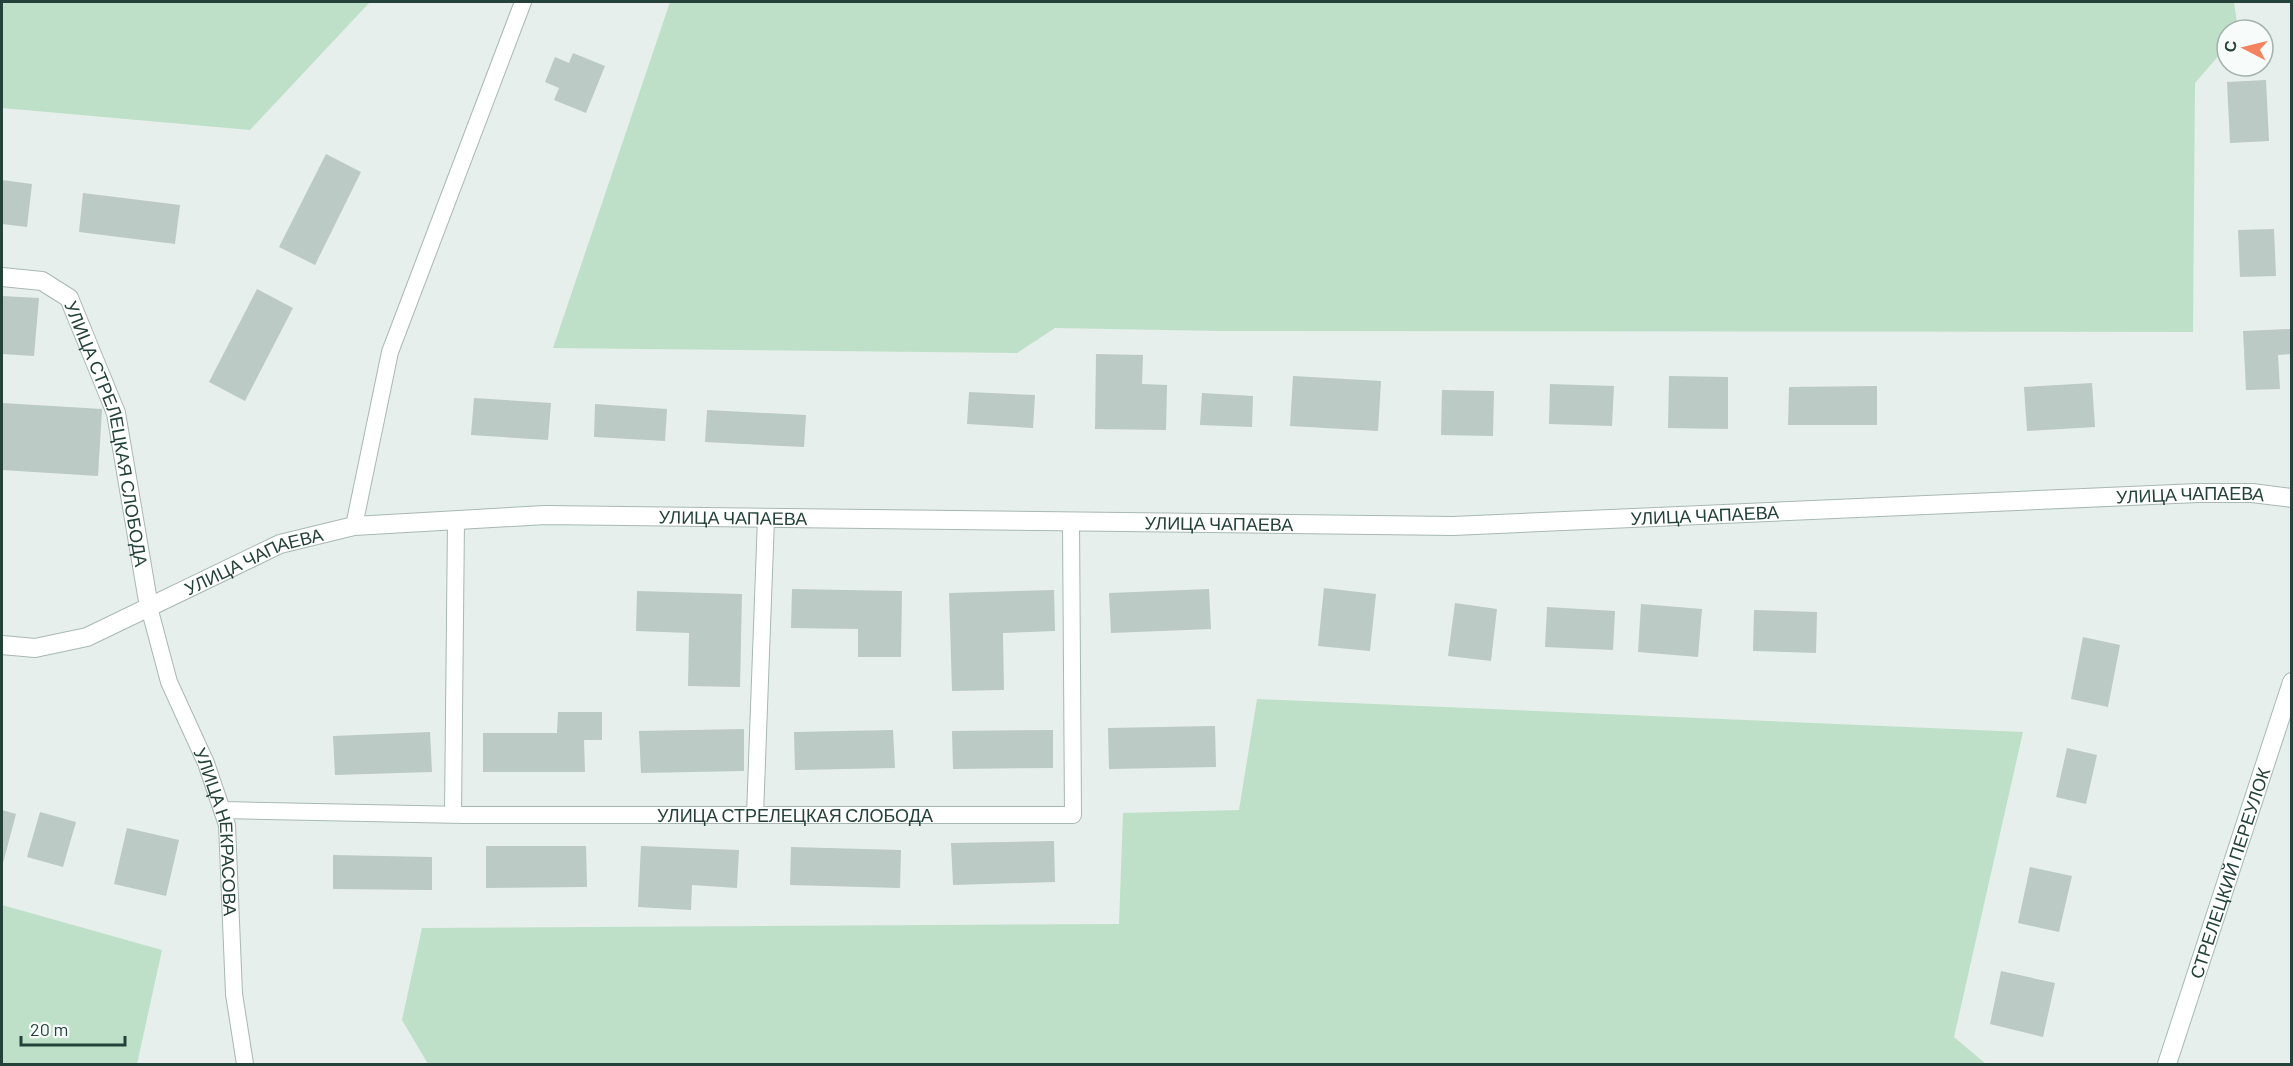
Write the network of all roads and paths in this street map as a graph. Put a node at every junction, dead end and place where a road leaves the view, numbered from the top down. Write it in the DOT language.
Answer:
graph roads {
  1 [pos="523,2"];
  2 [pos="2,277"];
  3 [pos="2292,498"];
  4 [pos="766,518"];
  5 [pos="456,520"];
  6 [pos="1071,521"];
  7 [pos="354,526"];
  8 [pos="154,604"];
  9 [pos="2,645"];
  10 [pos="2292,682"];
  11 [pos="222,810"];
  12 [pos="453,814"];
  13 [pos="755,815"];
  14 [pos="245,1065"];
  15 [pos="2167,1065"];
  1 -- 7 [label="lane"];
  2 -- 8 [label="street, УЛИЦА СТРЕЛЕЦКАЯ СЛОБОДА"];
  3 -- 6 [label="street, УЛИЦА ЧАПАЕВА"];
  4 -- 5 [label="street, УЛИЦА ЧАПАЕВА"];
  4 -- 6 [label="street, УЛИЦА ЧАПАЕВА"];
  4 -- 13 [label="lane"];
  5 -- 7 [label="street, УЛИЦА ЧАПАЕВА"];
  5 -- 12 [label="lane"];
  6 -- 13 [label="lane, УЛИЦА СТРЕЛЕЦКАЯ СЛОБОДА"];
  7 -- 8 [label="street, УЛИЦА ЧАПАЕВА"];
  8 -- 9 [label="street"];
  8 -- 11 [label="lane, УЛИЦА НЕКРАСОВА"];
  10 -- 15 [label="street, СТРЕЛЕЦКИЙ ПЕРЕУЛОК"];
  11 -- 12 [label="lane, УЛИЦА СТРЕЛЕЦКАЯ СЛОБОДА"];
  11 -- 14 [label="lane, УЛИЦА НЕКРАСОВА"];
  12 -- 13 [label="lane, УЛИЦА СТРЕЛЕЦКАЯ СЛОБОДА"];
}
